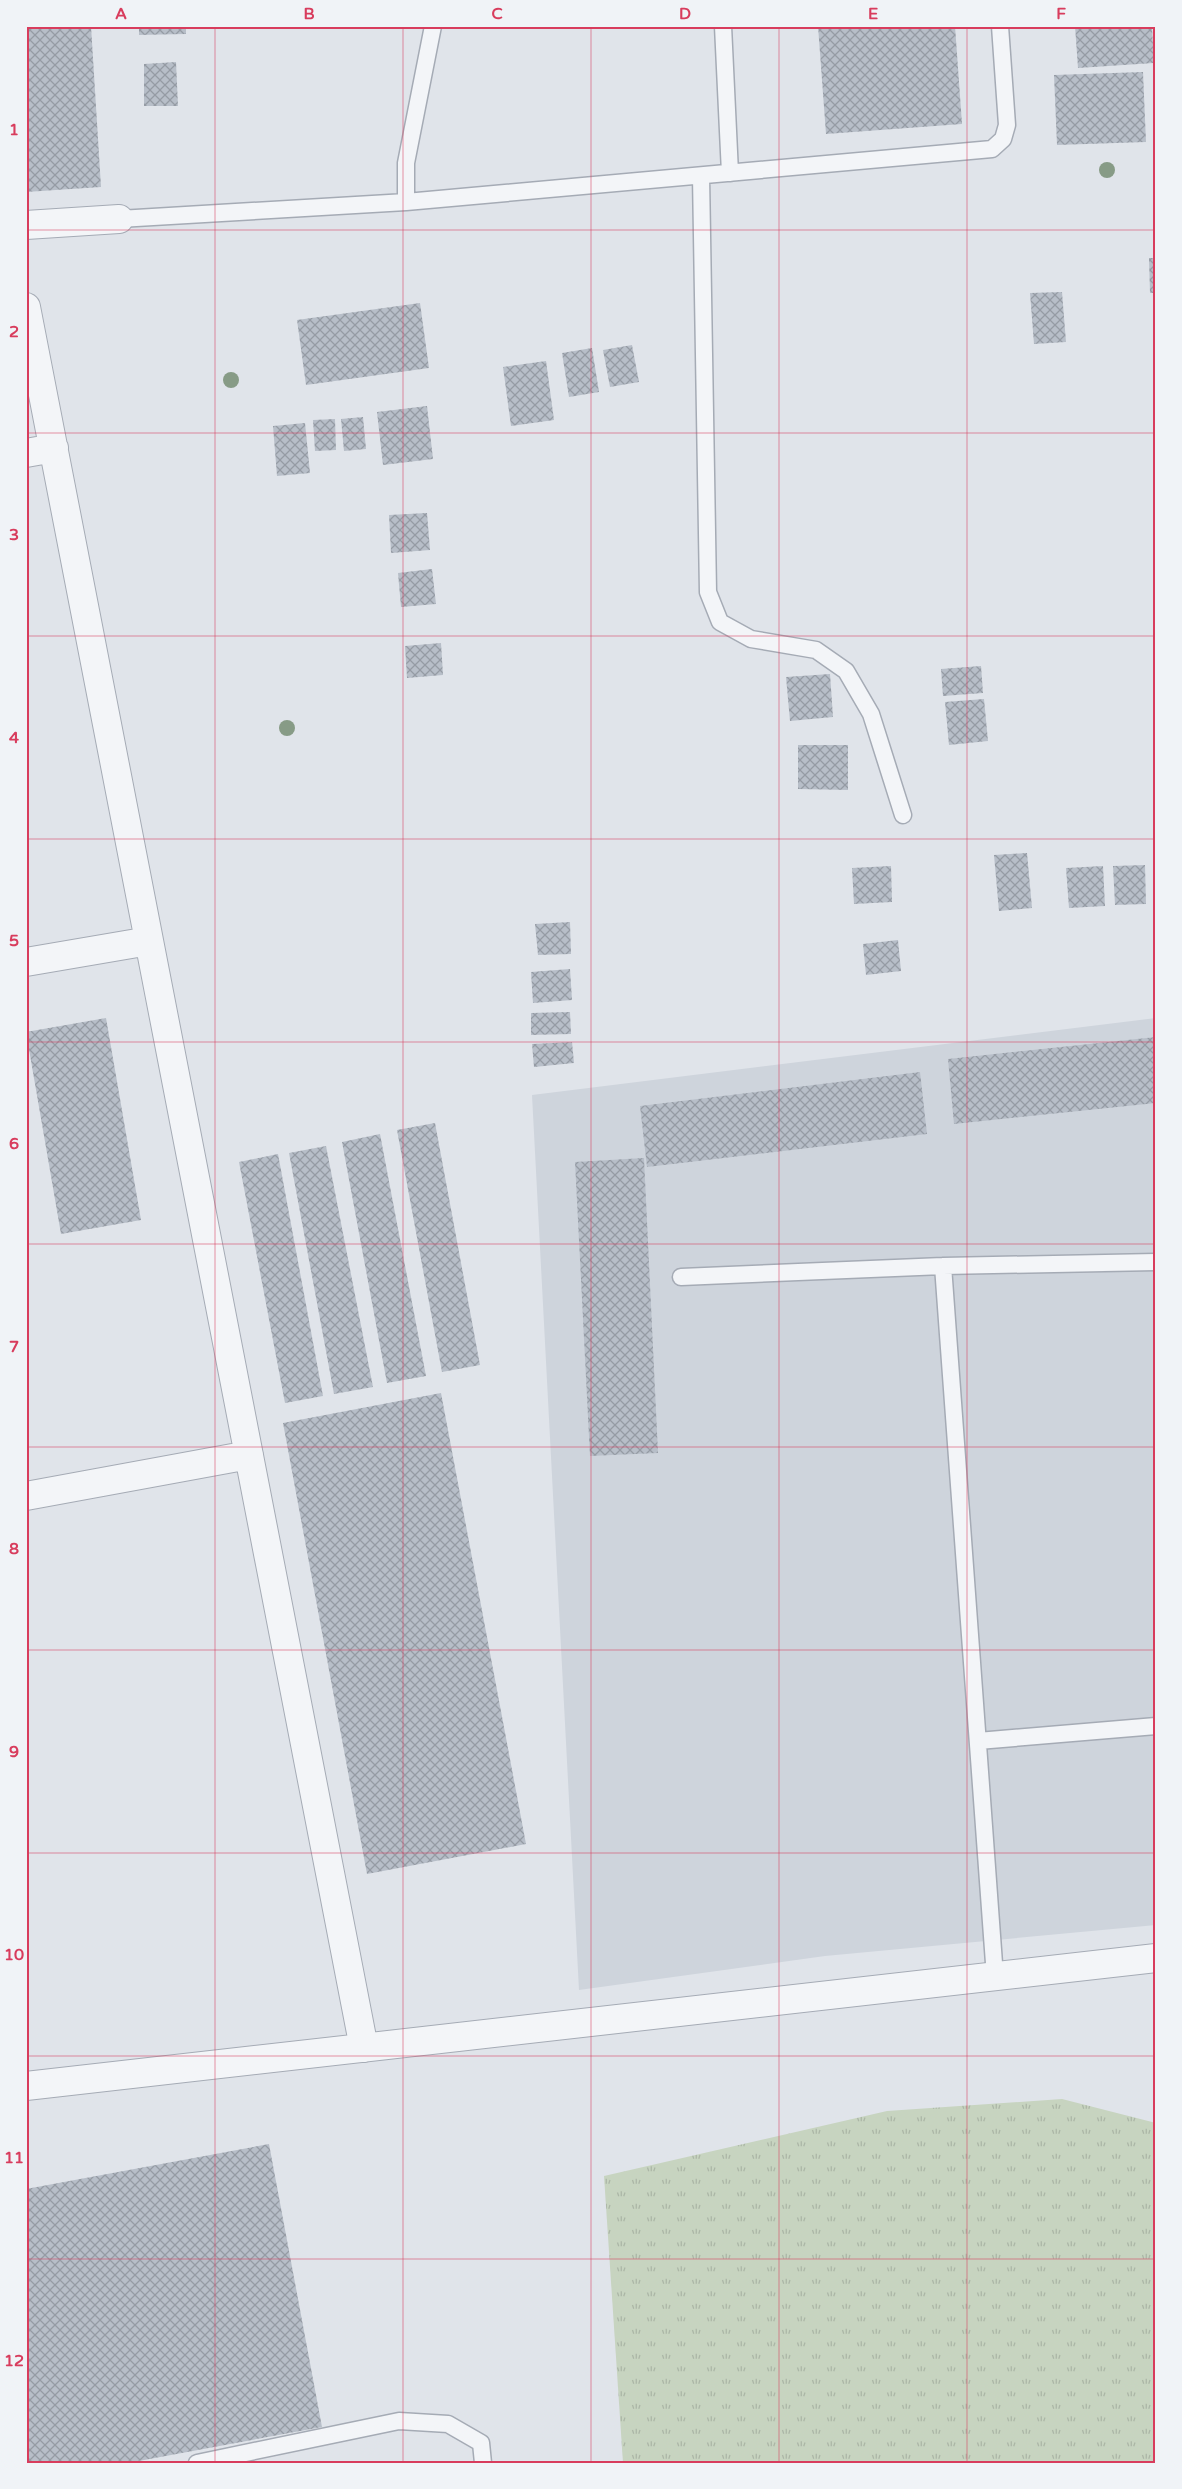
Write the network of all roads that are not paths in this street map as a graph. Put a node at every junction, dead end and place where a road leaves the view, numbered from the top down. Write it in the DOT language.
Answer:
graph roads {
  1 [pos="433,26"];
  2 [pos="722,26"];
  3 [pos="1000,26"];
  4 [pos="730,174"];
  5 [pos="701,176"];
  6 [pos="406,202"];
  7 [pos="119,219"];
  8 [pos="26,225"];
  9 [pos="26,307"];
  10 [pos="54,448"];
  11 [pos="26,453"];
  12 [pos="903,815"];
  13 [pos="149,941"];
  14 [pos="26,962"];
  15 [pos="1156,1262"];
  16 [pos="943,1266"];
  17 [pos="681,1277"];
  18 [pos="249,1455"];
  19 [pos="26,1496"];
  20 [pos="1156,1726"];
  21 [pos="978,1741"];
  22 [pos="1156,1958"];
  23 [pos="995,1977"];
  24 [pos="364,2048"];
  25 [pos="26,2086"];
  26 [pos="197,2463"];
  27 [pos="483,2463"];
  1 -- 6 [label="lane"];
  2 -- 4 [label="lane"];
  3 -- 4 [label="lane"];
  4 -- 5 [label="lane"];
  5 -- 6 [label="lane"];
  5 -- 12 [label="lane"];
  6 -- 7 [label="lane"];
  7 -- 8 [label="street"];
  9 -- 10 [label="street"];
  10 -- 11 [label="street"];
  10 -- 13 [label="street"];
  13 -- 14 [label="street"];
  13 -- 18 [label="street"];
  15 -- 16 [label="lane"];
  16 -- 17 [label="lane"];
  16 -- 21 [label="lane"];
  18 -- 19 [label="street"];
  18 -- 24 [label="street"];
  20 -- 21 [label="lane"];
  21 -- 23 [label="lane"];
  22 -- 23 [label="street"];
  23 -- 24 [label="street"];
  24 -- 25 [label="street"];
  26 -- 27 [label="lane"];
}
